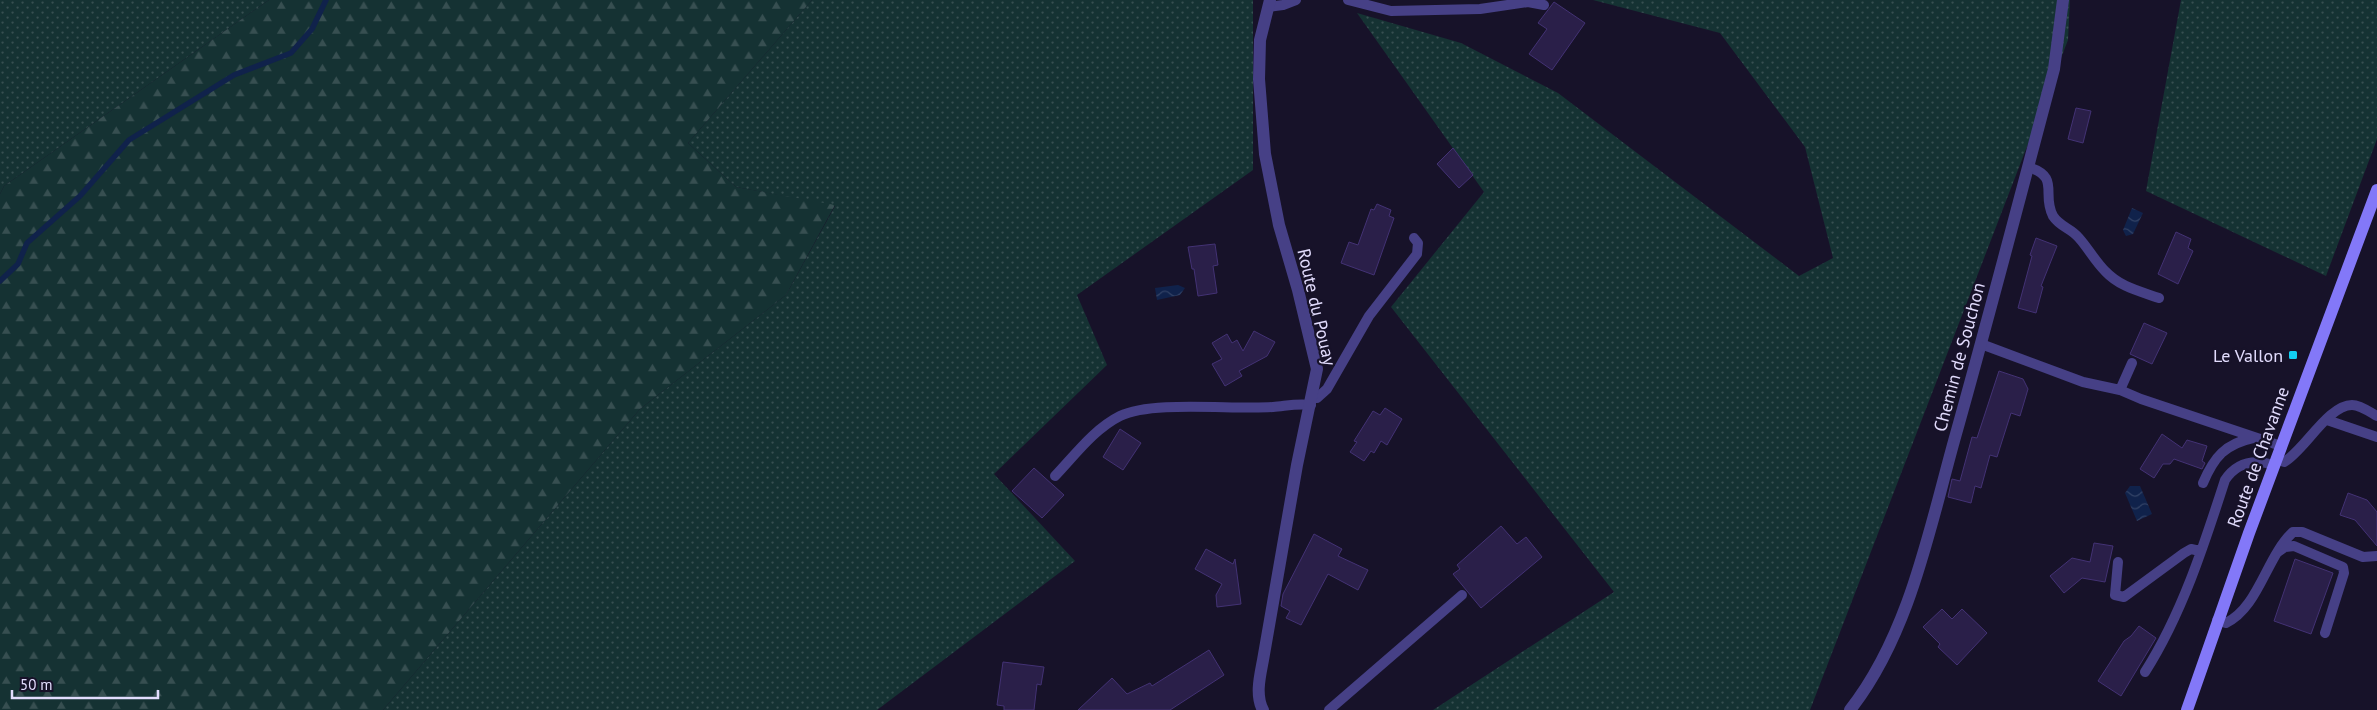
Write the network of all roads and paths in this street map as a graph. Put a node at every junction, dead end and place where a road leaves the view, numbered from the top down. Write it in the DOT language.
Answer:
graph roads {
  1 [pos="1296,0"];
  2 [pos="1348,0"];
  3 [pos="2063,0"];
  4 [pos="1269,4"];
  5 [pos="1544,5"];
  6 [pos="2028,166"];
  7 [pos="2377,190"];
  8 [pos="1414,238"];
  9 [pos="2159,298"];
  10 [pos="1981,344"];
  11 [pos="2132,363"];
  12 [pos="2120,390"];
  13 [pos="1312,401"];
  14 [pos="2377,416"];
  15 [pos="2327,420"];
  16 [pos="2377,437"];
  17 [pos="2254,438"];
  18 [pos="2282,446"];
  19 [pos="2276,462"];
  20 [pos="1055,476"];
  21 [pos="2203,483"];
  22 [pos="2200,551"];
  23 [pos="2273,556"];
  24 [pos="2377,556"];
  25 [pos="2118,562"];
  26 [pos="1462,595"];
  27 [pos="2217,620"];
  28 [pos="2325,633"];
  29 [pos="2145,672"];
  30 [pos="1263,710"];
  31 [pos="1329,710"];
  32 [pos="1850,710"];
  33 [pos="2187,710"];
  1 -- 4 [label="lane"];
  2 -- 5 [label="lane"];
  3 -- 6 [label="street, Chemin de Souchon"];
  4 -- 13 [label="street, Route du Pouay"];
  6 -- 9 [label="lane"];
  6 -- 10 [label="street, Chemin de Souchon"];
  7 -- 18 [label="main road, Route de Chavanne"];
  8 -- 13 [label="lane"];
  10 -- 12 [label="lane"];
  10 -- 32 [label="street, Chemin de Souchon"];
  11 -- 12 [label="lane"];
  12 -- 17 [label="lane"];
  13 -- 20 [label="lane"];
  13 -- 30 [label="street, Route du Pouay"];
  14 -- 15 [label="lane"];
  15 -- 16 [label="lane"];
  15 -- 19 [label="lane"];
  17 -- 18 [label="lane"];
  17 -- 21 [label="lane"];
  18 -- 19 [label="main road, Route de Chavanne"];
  19 -- 22 [label="lane"];
  19 -- 27 [label="main road, Route de Chavanne"];
  22 -- 25 [label="lane"];
  22 -- 29 [label="lane"];
  23 -- 24 [label="lane"];
  23 -- 27 [label="lane"];
  23 -- 28 [label="lane"];
  26 -- 31 [label="lane"];
  27 -- 33 [label="main road, Route de Chavanne"];
}
